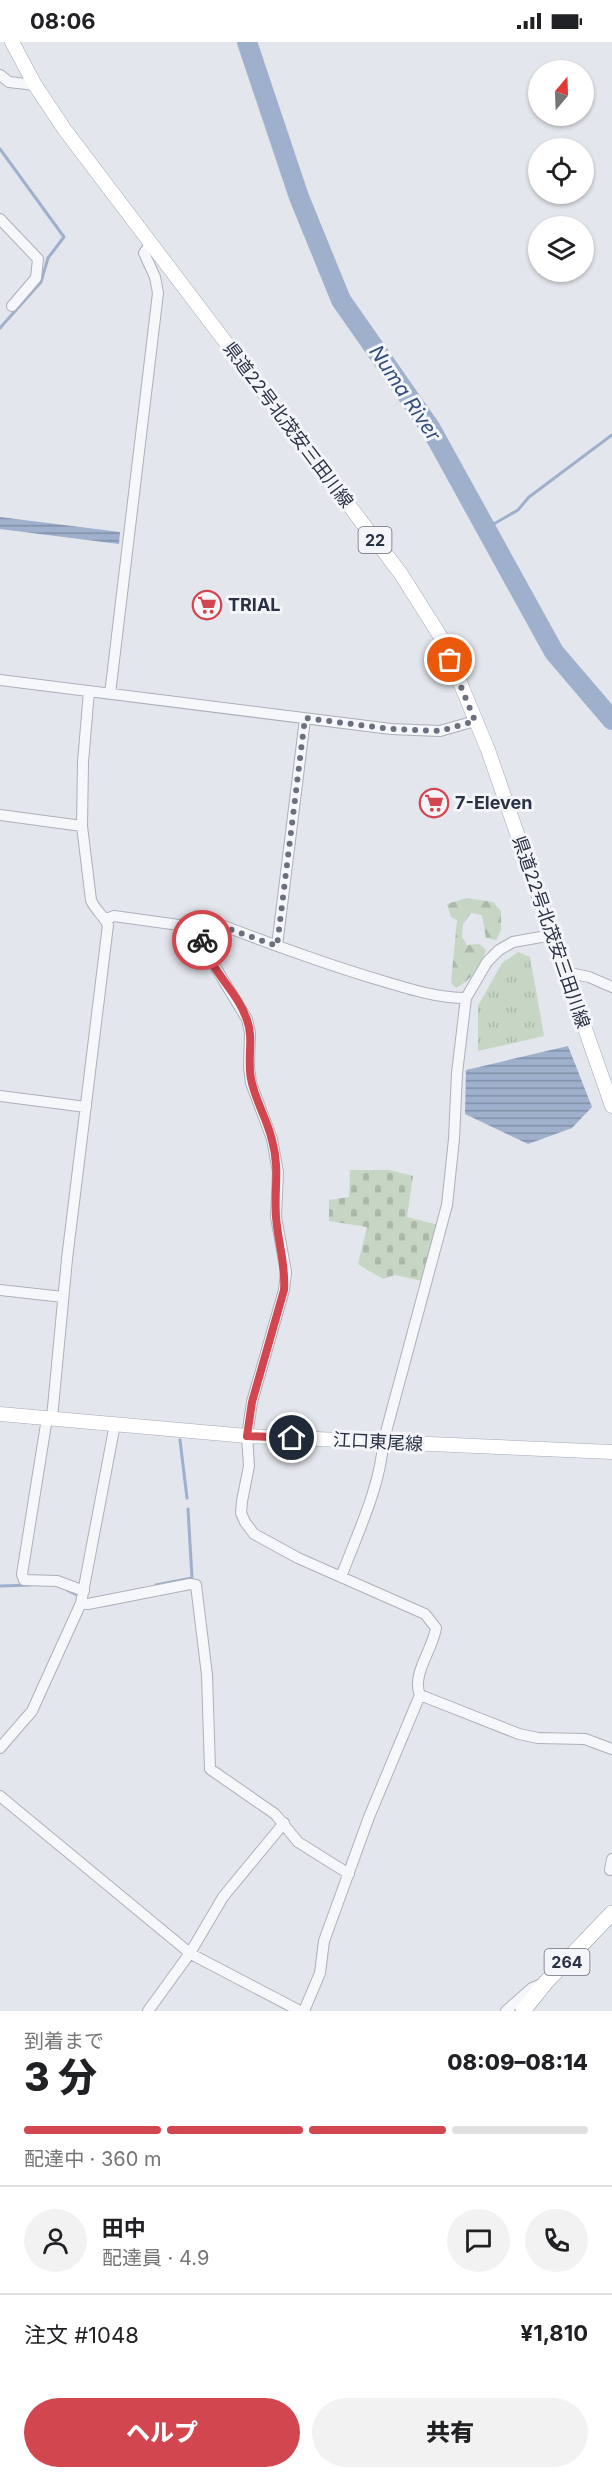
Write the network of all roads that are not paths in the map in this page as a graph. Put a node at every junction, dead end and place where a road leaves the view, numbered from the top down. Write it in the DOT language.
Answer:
graph roads {
  1 [pos="12,42"];
  2 [pos="0,75"];
  3 [pos="35,85"];
  4 [pos="0,219"];
  5 [pos="151,243"];
  6 [pos="12,306"];
  7 [pos="0,680"];
  8 [pos="89,691"];
  9 [pos="110,694"];
  10 [pos="305,718"];
  11 [pos="475,721"];
  12 [pos="0,815"];
  13 [pos="82,826"];
  14 [pos="106,920"];
  15 [pos="199,925"];
  16 [pos="552,934"];
  17 [pos="277,946"];
  18 [pos="565,972"];
  19 [pos="612,987"];
  20 [pos="466,998"];
  21 [pos="0,1096"];
  22 [pos="612,1106"];
  23 [pos="86,1107"];
  24 [pos="0,1290"];
  25 [pos="63,1297"];
  26 [pos="0,1414"];
  27 [pos="49,1418"];
  28 [pos="115,1424"];
  29 [pos="247,1436"];
  30 [pos="383,1443"];
  31 [pos="612,1452"];
  32 [pos="341,1576"];
  33 [pos="84,1591"];
  34 [pos="81,1603"];
  35 [pos="420,1695"];
  36 [pos="0,1748"];
  37 [pos="612,1749"];
  38 [pos="0,1796"];
  39 [pos="284,1823"];
  40 [pos="612,1859"];
  41 [pos="612,1869"];
  42 [pos="349,1874"];
  43 [pos="612,1913"];
  44 [pos="190,1953"];
  45 [pos="546,1982"];
  46 [pos="148,2011"];
  47 [pos="302,2011"];
  48 [pos="506,2011"];
  49 [pos="523,2011"];
  1 -- 3 [label="main road, 県道22号北茂安三田川線 / 22"];
  2 -- 3 [label="street"];
  3 -- 5 [label="main road, 県道22号北茂安三田川線 / 22"];
  4 -- 6 [label="street"];
  5 -- 9 [label="street"];
  5 -- 11 [label="main road, 県道22号北茂安三田川線 / 22"];
  7 -- 8 [label="street"];
  8 -- 9 [label="street"];
  8 -- 13 [label="street"];
  9 -- 10 [label="street"];
  10 -- 11 [label="street"];
  10 -- 17 [label="street"];
  11 -- 16 [label="main road, 県道22号北茂安三田川線 / 22"];
  12 -- 13 [label="street"];
  13 -- 14 [label="street"];
  14 -- 15 [label="street"];
  14 -- 23 [label="street"];
  15 -- 17 [label="street"];
  15 -- 29 [label="street"];
  16 -- 18 [label="main road, 県道22号北茂安三田川線 / 22"];
  16 -- 20 [label="street"];
  17 -- 20 [label="street"];
  18 -- 19 [label="street"];
  18 -- 22 [label="main road, 県道22号北茂安三田川線 / 22"];
  20 -- 30 [label="street"];
  21 -- 23 [label="street"];
  23 -- 25 [label="street"];
  24 -- 25 [label="street"];
  25 -- 27 [label="street"];
  26 -- 27 [label="main road, 江口東尾線"];
  27 -- 28 [label="main road, 江口東尾線"];
  27 -- 33 [label="street"];
  28 -- 29 [label="main road, 江口東尾線"];
  28 -- 33 [label="street"];
  29 -- 30 [label="main road, 江口東尾線"];
  29 -- 32 [label="street"];
  30 -- 31 [label="main road, 江口東尾線"];
  30 -- 32 [label="street"];
  32 -- 35 [label="street"];
  33 -- 34 [label="street"];
  34 -- 36 [label="street"];
  34 -- 39 [label="street"];
  35 -- 37 [label="street"];
  35 -- 42 [label="street"];
  38 -- 44 [label="street"];
  39 -- 42 [label="street"];
  39 -- 44 [label="street"];
  40 -- 41 [label="street"];
  42 -- 47 [label="street"];
  43 -- 45 [label="highway, 264"];
  44 -- 46 [label="street"];
  44 -- 47 [label="street"];
  45 -- 48 [label="street"];
  45 -- 49 [label="highway, 264"];
}
